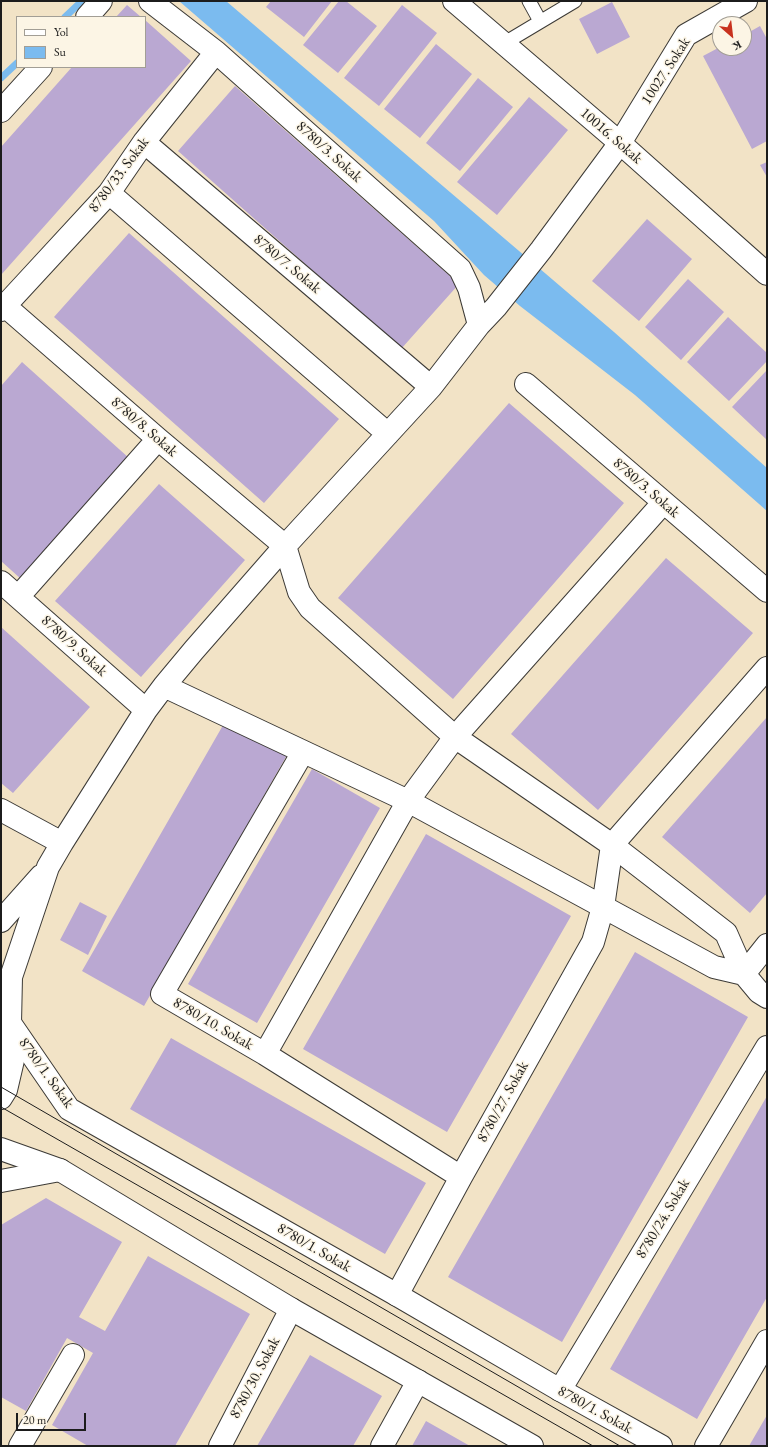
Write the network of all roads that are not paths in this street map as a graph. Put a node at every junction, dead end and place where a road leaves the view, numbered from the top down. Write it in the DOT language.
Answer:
graph roads {
  1 [pos="101,1"];
  2 [pos="150,1"];
  3 [pos="454,1"];
  4 [pos="530,1"];
  5 [pos="575,1"];
  6 [pos="746,1"];
  7 [pos="88,16"];
  8 [pos="540,21"];
  9 [pos="504,44"];
  10 [pos="216,52"];
  11 [pos="40,68"];
  12 [pos="1,111"];
  13 [pos="144,142"];
  14 [pos="620,143"];
  15 [pos="109,193"];
  16 [pos="767,274"];
  17 [pos="3,308"];
  18 [pos="479,325"];
  19 [pos="526,384"];
  20 [pos="431,387"];
  21 [pos="388,434"];
  22 [pos="158,439"];
  23 [pos="663,503"];
  24 [pos="285,546"];
  25 [pos="1,582"];
  26 [pos="767,591"];
  27 [pos="18,597"];
  28 [pos="767,668"];
  29 [pos="164,686"];
  30 [pos="146,710"];
  31 [pos="455,737"];
  32 [pos="303,752"];
  33 [pos="408,801"];
  34 [pos="1,810"];
  35 [pos="62,843"];
  36 [pos="612,845"];
  37 [pos="48,867"];
  38 [pos="603,907"];
  39 [pos="1,921"];
  40 [pos="767,945"];
  41 [pos="744,974"];
  42 [pos="767,997"];
  43 [pos="5,1018"];
  44 [pos="767,1047"];
  45 [pos="266,1054"];
  46 [pos="1,1098"];
  47 [pos="1,1149"];
  48 [pos="60,1170"];
  49 [pos="461,1177"];
  50 [pos="1,1181"];
  51 [pos="397,1295"];
  52 [pos="291,1309"];
  53 [pos="767,1340"];
  54 [pos="73,1355"];
  55 [pos="418,1381"];
  56 [pos="560,1390"];
  57 [pos="20,1446"];
  58 [pos="220,1446"];
  59 [pos="382,1446"];
  60 [pos="532,1446"];
  61 [pos="660,1446"];
  62 [pos="706,1446"];
  1 -- 7 [label="street"];
  2 -- 10 [label="street, 8780/3. Sokak"];
  3 -- 9 [label="street, 10016. Sokak"];
  4 -- 8 [label="lane"];
  5 -- 8 [label="lane"];
  6 -- 14 [label="street, 10027. Sokak"];
  8 -- 9 [label="lane"];
  9 -- 14 [label="street, 10016. Sokak"];
  10 -- 13 [label="street, 8780/33. Sokak"];
  10 -- 18 [label="street, 8780/3. Sokak"];
  11 -- 12 [label="street"];
  13 -- 15 [label="street, 8780/33. Sokak"];
  13 -- 20 [label="street, 8780/7. Sokak"];
  14 -- 16 [label="street, 10016. Sokak"];
  14 -- 18 [label="street, 10027. Sokak"];
  15 -- 17 [label="street, 8780/33. Sokak"];
  15 -- 21 [label="street"];
  17 -- 22 [label="street, 8780/8. Sokak"];
  18 -- 20 [label="street, 10027. Sokak"];
  19 -- 23 [label="street, 8780/3. Sokak"];
  20 -- 21 [label="street, 10027. Sokak"];
  21 -- 24 [label="street, 10027. Sokak"];
  22 -- 24 [label="street, 8780/8. Sokak"];
  22 -- 27 [label="street"];
  23 -- 26 [label="street, 8780/3. Sokak"];
  23 -- 31 [label="street"];
  24 -- 29 [label="street, 10027. Sokak"];
  24 -- 31 [label="street"];
  25 -- 27 [label="street, 8780/9. Sokak"];
  27 -- 30 [label="street, 8780/9. Sokak"];
  28 -- 36 [label="street"];
  29 -- 30 [label="street, 10027. Sokak"];
  29 -- 32 [label="street"];
  30 -- 35 [label="street, 10027. Sokak"];
  31 -- 33 [label="street"];
  31 -- 36 [label="street"];
  32 -- 33 [label="street"];
  32 -- 45 [label="street, 8780/10. Sokak"];
  33 -- 38 [label="street"];
  33 -- 45 [label="street"];
  34 -- 35 [label="street"];
  35 -- 37 [label="street, 10027. Sokak"];
  36 -- 38 [label="street, 8780/27. Sokak"];
  36 -- 41 [label="street"];
  37 -- 39 [label="street"];
  37 -- 43 [label="street"];
  38 -- 41 [label="street"];
  38 -- 49 [label="street, 8780/27. Sokak"];
  40 -- 41 [label="street"];
  41 -- 42 [label="street"];
  43 -- 46 [label="street"];
  43 -- 51 [label="street, 8780/1. Sokak"];
  44 -- 56 [label="street, 8780/24. Sokak"];
  45 -- 49 [label="street, 8780/10. Sokak"];
  47 -- 48 [label="street"];
  48 -- 50 [label="street"];
  48 -- 52 [label="street"];
  49 -- 51 [label="street, 8780/27. Sokak"];
  51 -- 56 [label="street, 8780/1. Sokak"];
  52 -- 55 [label="street"];
  52 -- 58 [label="street, 8780/30. Sokak"];
  53 -- 62 [label="street"];
  54 -- 57 [label="street"];
  55 -- 59 [label="street"];
  55 -- 60 [label="street"];
  56 -- 61 [label="street, 8780/1. Sokak"];
}
